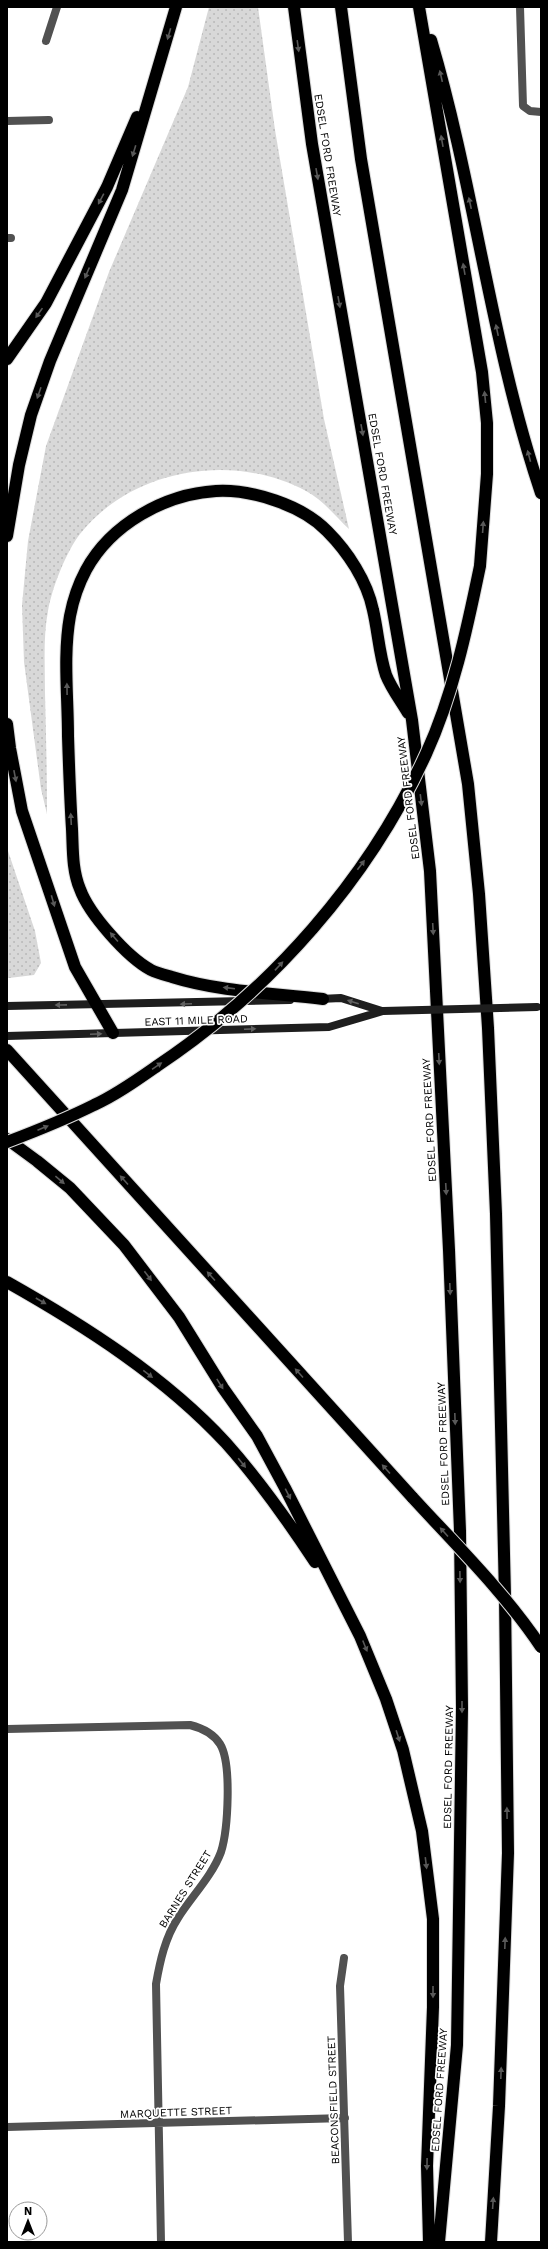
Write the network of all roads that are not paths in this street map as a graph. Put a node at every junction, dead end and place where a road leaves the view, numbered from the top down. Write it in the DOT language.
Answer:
graph roads {
  1 [pos="57,7"];
  2 [pos="176,7"];
  3 [pos="294,7"];
  4 [pos="341,7"];
  5 [pos="420,7"];
  6 [pos="520,7"];
  7 [pos="46,41"];
  8 [pos="161,60"];
  9 [pos="541,112"];
  10 [pos="49,120"];
  11 [pos="7,121"];
  12 [pos="7,359"];
  13 [pos="541,493"];
  14 [pos="7,536"];
  15 [pos="412,720"];
  16 [pos="7,724"];
  17 [pos="323,999"];
  18 [pos="97,1004"];
  19 [pos="7,1006"];
  20 [pos="539,1007"];
  21 [pos="383,1011"];
  22 [pos="113,1034"];
  23 [pos="7,1036"];
  24 [pos="7,1050"];
  25 [pos="7,1141"];
  26 [pos="7,1282"];
  27 [pos="348,1611"];
  28 [pos="541,1647"];
  29 [pos="7,1729"];
  30 [pos="344,1958"];
  31 [pos="345,2118"];
  32 [pos="157,2123"];
  33 [pos="7,2127"];
  34 [pos="161,2242"];
  35 [pos="348,2242"];
  36 [pos="429,2242"];
  37 [pos="439,2242"];
  38 [pos="491,2242"];
  1 -- 7 [label="street"];
  2 -- 8 [label="highway, one-way"];
  3 -- 15 [label="highway, EDSEL FORD FREEWAY, one-way"];
  38 -- 4 [label="highway, one-way"];
  13 -- 5 [label="highway, one-way"];
  25 -- 5 [label="highway, one-way, bridge"];
  6 -- 9 [label="street"];
  8 -- 12 [label="highway, one-way"];
  8 -- 14 [label="highway, one-way"];
  10 -- 11 [label="street"];
  17 -- 15 [label="highway, one-way"];
  15 -- 37 [label="highway, EDSEL FORD FREEWAY, one-way"];
  16 -- 18 [label="highway, one-way"];
  17 -- 18 [label="main road, EAST 11 MILE ROAD, one-way"];
  21 -- 17 [label="main road, EAST 11 MILE ROAD, one-way"];
  18 -- 19 [label="main road, EAST 11 MILE ROAD, one-way"];
  18 -- 22 [label="highway"];
  20 -- 21 [label="main road, EAST 11 MILE ROAD, bridge"];
  22 -- 21 [label="main road, EAST 11 MILE ROAD, one-way"];
  23 -- 22 [label="main road, EAST 11 MILE ROAD, one-way"];
  28 -- 24 [label="highway, one-way, bridge"];
  25 -- 27 [label="highway, one-way"];
  26 -- 27 [label="highway, one-way"];
  27 -- 36 [label="highway, one-way"];
  29 -- 32 [label="street, BARNES STREET"];
  30 -- 31 [label="street, BEACONSFIELD STREET"];
  31 -- 32 [label="street, MARQUETTE STREET"];
  31 -- 35 [label="street, BEACONSFIELD STREET"];
  32 -- 33 [label="street, MARQUETTE STREET"];
  32 -- 34 [label="street, BARNES STREET"];
}
